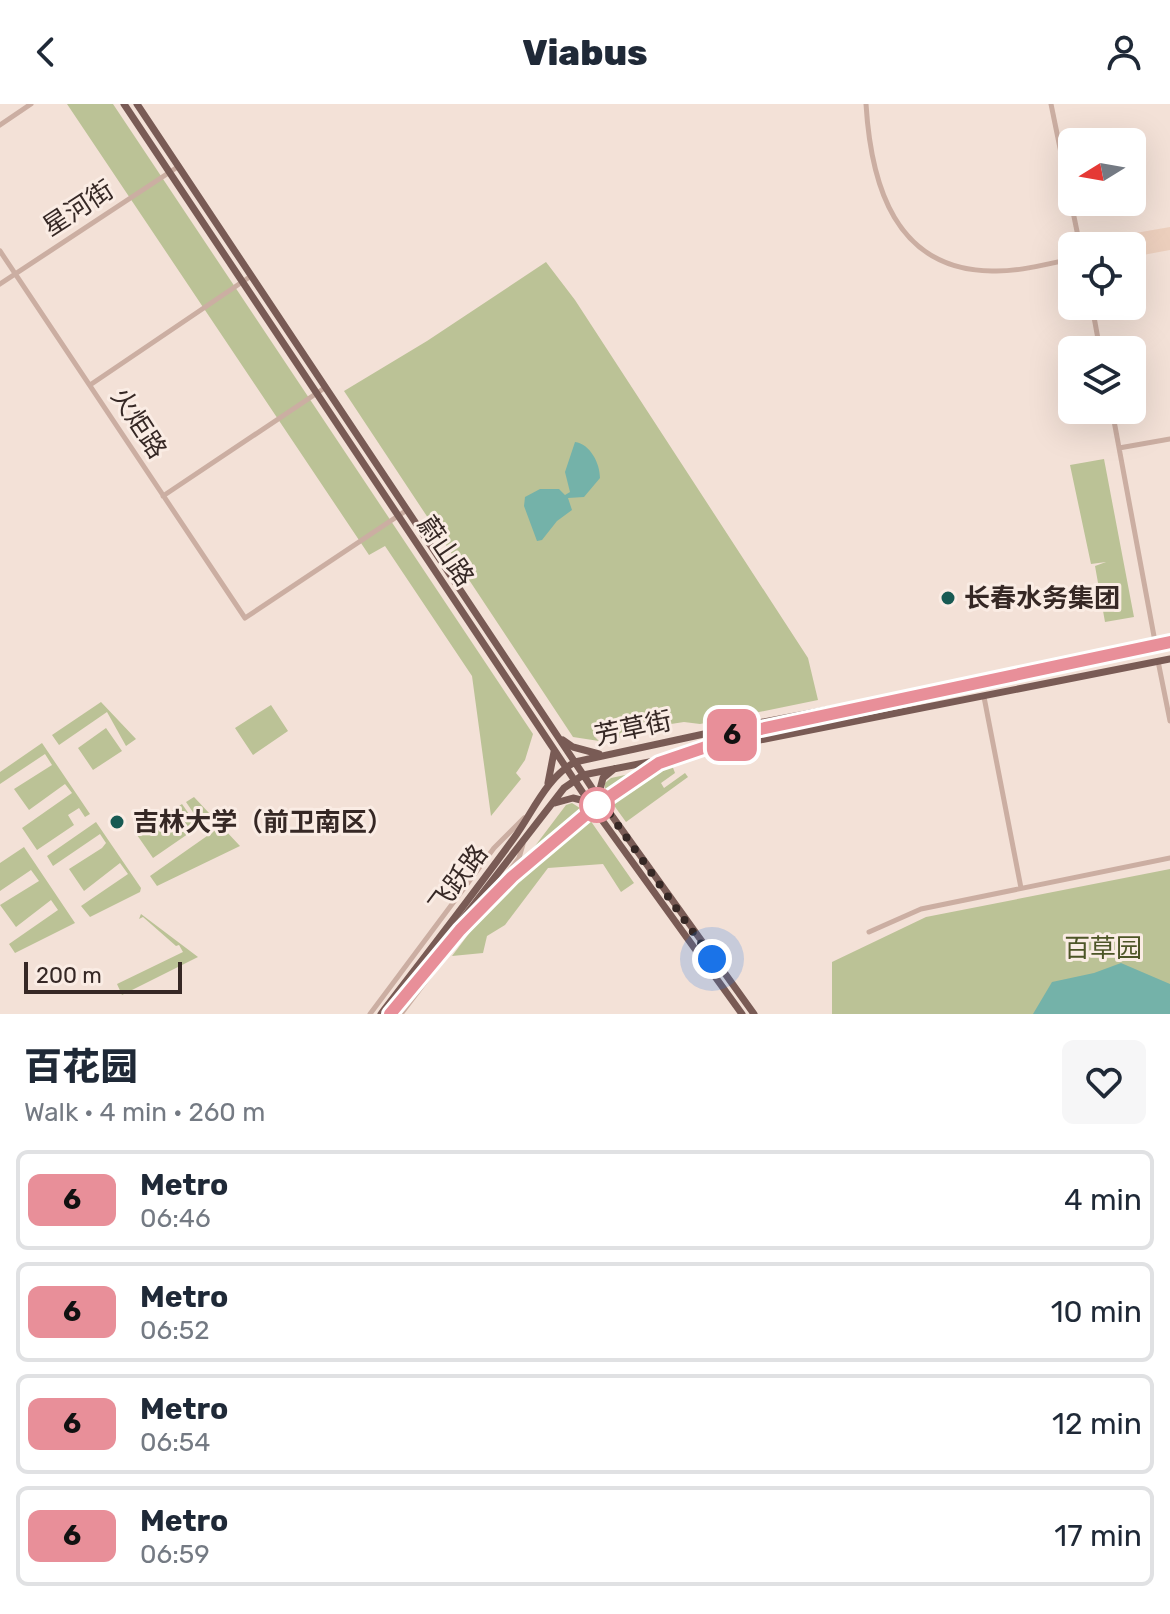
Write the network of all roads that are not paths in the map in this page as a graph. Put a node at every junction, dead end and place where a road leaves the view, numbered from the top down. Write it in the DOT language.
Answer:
graph roads {
  1 [pos="31,104"];
  2 [pos="124,104"];
  3 [pos="137,104"];
  4 [pos="866,104"];
  5 [pos="1051,104"];
  6 [pos="0,125"];
  7 [pos="179,166"];
  8 [pos="170,172"];
  9 [pos="1077,232"];
  10 [pos="0,251"];
  11 [pos="1058,261"];
  12 [pos="15,274"];
  13 [pos="252,276"];
  14 [pos="243,282"];
  15 [pos="0,284"];
  16 [pos="90,385"];
  17 [pos="326,387"];
  18 [pos="317,394"];
  19 [pos="1115,424"];
  20 [pos="1170,439"];
  21 [pos="1119,448"];
  22 [pos="163,496"];
  23 [pos="407,510"];
  24 [pos="398,516"];
  25 [pos="1170,644"];
  26 [pos="1156,647"];
  27 [pos="1170,659"];
  28 [pos="1158,661"];
  29 [pos="984,697"];
  30 [pos="1170,721"];
  31 [pos="701,735"];
  32 [pos="559,736"];
  33 [pos="554,750"];
  34 [pos="704,750"];
  35 [pos="601,755"];
  36 [pos="575,762"];
  37 [pos="566,767"];
  38 [pos="617,767"];
  39 [pos="583,775"];
  40 [pos="574,780"];
  41 [pos="545,790"];
  42 [pos="598,797"];
  43 [pos="589,802"];
  44 [pos="553,804"];
  45 [pos="527,815"];
  46 [pos="524,842"];
  47 [pos="1170,858"];
  48 [pos="1021,888"];
  49 [pos="436,926"];
  50 [pos="869,932"];
  51 [pos="435,943"];
  52 [pos="411,974"];
  53 [pos="392,985"];
  54 [pos="370,1014"];
  55 [pos="381,1014"];
  56 [pos="389,1014"];
  57 [pos="401,1014"];
  58 [pos="742,1014"];
  59 [pos="754,1014"];
  1 -- 6 [label="street"];
  2 -- 8 [label="main road, 蔚山路"];
  3 -- 7 [label="main road, 蔚山路"];
  4 -- 11 [label="street"];
  5 -- 9 [label="street"];
  7 -- 8 [label="street, 星河街"];
  7 -- 13 [label="main road, 蔚山路"];
  8 -- 12 [label="street, 星河街"];
  8 -- 14 [label="main road, 蔚山路"];
  10 -- 12 [label="street, 火炬路"];
  12 -- 15 [label="street, 星河街"];
  12 -- 16 [label="street, 火炬路"];
  13 -- 14 [label="street"];
  13 -- 17 [label="main road, 蔚山路"];
  14 -- 16 [label="street"];
  14 -- 18 [label="main road, 蔚山路"];
  16 -- 22 [label="street, 火炬路"];
  17 -- 18 [label="street"];
  17 -- 23 [label="main road, 蔚山路"];
  18 -- 22 [label="street"];
  18 -- 24 [label="main road, 蔚山路"];
  19 -- 21 [label="street"];
  20 -- 21 [label="street"];
  21 -- 26 [label="street"];
  22 -- 24 [label="street, 火炬路"];
  23 -- 24 [label="street"];
  23 -- 32 [label="main road, 蔚山路"];
  24 -- 33 [label="main road, 蔚山路"];
  25 -- 26 [label="main road, 芳草街"];
  26 -- 31 [label="main road, 芳草街"];
  27 -- 28 [label="main road, 芳草街"];
  28 -- 29 [label="main road, 芳草街"];
  28 -- 30 [label="street"];
  29 -- 34 [label="main road, 芳草街"];
  29 -- 48 [label="street"];
  31 -- 34 [label="main road"];
  31 -- 35 [label="main road, 芳草街"];
  32 -- 35 [label="main road"];
  32 -- 36 [label="main road, 蔚山路"];
  33 -- 37 [label="main road, 蔚山路"];
  33 -- 41 [label="main road"];
  34 -- 38 [label="main road, 芳草街"];
  35 -- 36 [label="main road, 芳草街"];
  36 -- 37 [label="main road, 芳草街"];
  36 -- 39 [label="main road, 蔚山路"];
  37 -- 40 [label="main road, 蔚山路"];
  37 -- 41 [label="main road, 飞跃路"];
  38 -- 39 [label="main road, 芳草街"];
  38 -- 42 [label="main road"];
  39 -- 40 [label="main road, 芳草街"];
  39 -- 42 [label="main road, 蔚山路"];
  40 -- 43 [label="main road, 蔚山路"];
  40 -- 44 [label="main road, 飞跃路"];
  41 -- 45 [label="main road, 飞跃路"];
  42 -- 59 [label="main road, 蔚山路"];
  43 -- 44 [label="main road"];
  43 -- 58 [label="main road, 蔚山路"];
  44 -- 46 [label="main road, 飞跃路"];
  45 -- 49 [label="street"];
  45 -- 51 [label="main road, 飞跃路"];
  46 -- 56 [label="main road, 飞跃路"];
  46 -- 57 [label="street"];
  47 -- 48 [label="street"];
  48 -- 50 [label="street"];
  49 -- 51 [label="street"];
  49 -- 53 [label="street"];
  51 -- 52 [label="main road, 飞跃路"];
  52 -- 53 [label="street"];
  52 -- 55 [label="main road, 飞跃路"];
  53 -- 54 [label="street"];
}
